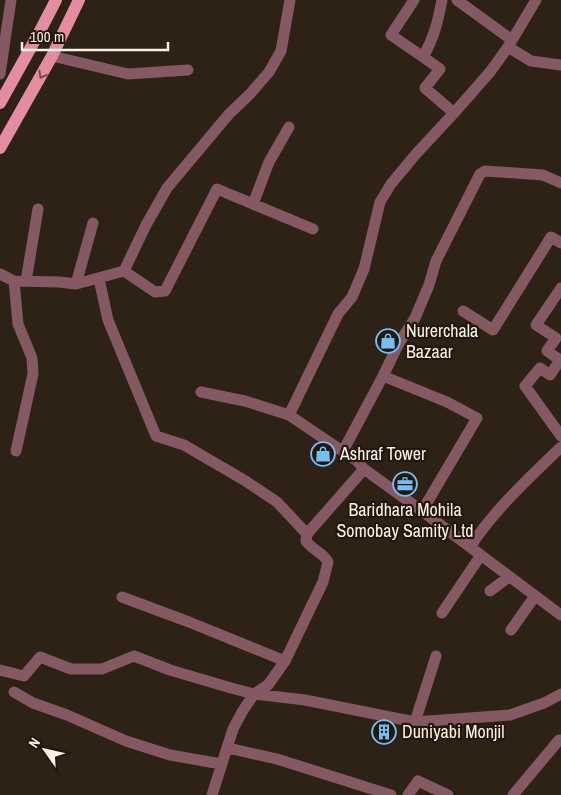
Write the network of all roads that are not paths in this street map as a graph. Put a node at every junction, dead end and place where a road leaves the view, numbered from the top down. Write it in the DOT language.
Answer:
graph roads {
  1 [pos="11,0"];
  2 [pos="56,0"];
  3 [pos="79,0"];
  4 [pos="290,0"];
  5 [pos="414,0"];
  6 [pos="442,0"];
  7 [pos="457,0"];
  8 [pos="536,0"];
  9 [pos="510,43"];
  10 [pos="52,56"];
  11 [pos="423,57"];
  12 [pos="561,65"];
  13 [pos="188,70"];
  14 [pos="0,74"];
  15 [pos="0,103"];
  16 [pos="454,113"];
  17 [pos="289,127"];
  18 [pos="0,148"];
  19 [pos="561,183"];
  20 [pos="253,204"];
  21 [pos="38,209"];
  22 [pos="93,223"];
  23 [pos="312,229"];
  24 [pos="561,243"];
  25 [pos="124,272"];
  26 [pos="0,274"];
  27 [pos="99,279"];
  28 [pos="20,281"];
  29 [pos="76,284"];
  30 [pos="561,288"];
  31 [pos="463,311"];
  32 [pos="383,376"];
  33 [pos="201,392"];
  34 [pos="289,415"];
  35 [pos="561,436"];
  36 [pos="561,447"];
  37 [pos="16,451"];
  38 [pos="343,452"];
  39 [pos="364,469"];
  40 [pos="422,511"];
  41 [pos="307,534"];
  42 [pos="470,547"];
  43 [pos="481,555"];
  44 [pos="509,577"];
  45 [pos="490,591"];
  46 [pos="535,596"];
  47 [pos="122,597"];
  48 [pos="442,613"];
  49 [pos="561,615"];
  50 [pos="511,630"];
  51 [pos="436,656"];
  52 [pos="285,661"];
  53 [pos="0,670"];
  54 [pos="14,692"];
  55 [pos="254,694"];
  56 [pos="561,694"];
  57 [pos="415,722"];
  58 [pos="561,740"];
  59 [pos="228,748"];
  60 [pos="221,764"];
  61 [pos="212,795"];
  62 [pos="391,795"];
  63 [pos="408,795"];
  64 [pos="448,795"];
  65 [pos="513,795"];
  1 -- 14 [label="street"];
  2 -- 15 [label="main road"];
  3 -- 10 [label="main road"];
  4 -- 25 [label="street"];
  5 -- 11 [label="street"];
  6 -- 11 [label="street"];
  7 -- 9 [label="street"];
  8 -- 9 [label="street"];
  9 -- 12 [label="street"];
  9 -- 16 [label="street"];
  10 -- 13 [label="street"];
  10 -- 18 [label="main road, one-way"];
  11 -- 16 [label="street"];
  16 -- 34 [label="street"];
  17 -- 20 [label="street"];
  19 -- 32 [label="street"];
  20 -- 23 [label="street"];
  20 -- 25 [label="street"];
  21 -- 28 [label="street"];
  22 -- 29 [label="street"];
  24 -- 31 [label="street"];
  25 -- 27 [label="street"];
  26 -- 28 [label="street"];
  27 -- 29 [label="street"];
  27 -- 41 [label="street"];
  28 -- 29 [label="street"];
  28 -- 37 [label="street"];
  30 -- 35 [label="street"];
  32 -- 38 [label="street"];
  32 -- 40 [label="street"];
  33 -- 34 [label="street"];
  34 -- 38 [label="street"];
  36 -- 42 [label="street"];
  38 -- 39 [label="street"];
  39 -- 40 [label="street"];
  39 -- 41 [label="street"];
  40 -- 42 [label="street"];
  41 -- 52 [label="street"];
  42 -- 43 [label="street"];
  43 -- 44 [label="street"];
  43 -- 48 [label="street"];
  44 -- 45 [label="street"];
  44 -- 46 [label="street"];
  46 -- 49 [label="street"];
  46 -- 50 [label="street"];
  47 -- 52 [label="street"];
  51 -- 57 [label="street"];
  52 -- 55 [label="street"];
  53 -- 55 [label="street"];
  54 -- 60 [label="street"];
  55 -- 57 [label="street"];
  55 -- 59 [label="street"];
  56 -- 57 [label="street"];
  58 -- 65 [label="street"];
  59 -- 60 [label="street"];
  59 -- 62 [label="street"];
  60 -- 61 [label="street"];
  63 -- 64 [label="street"];
}
